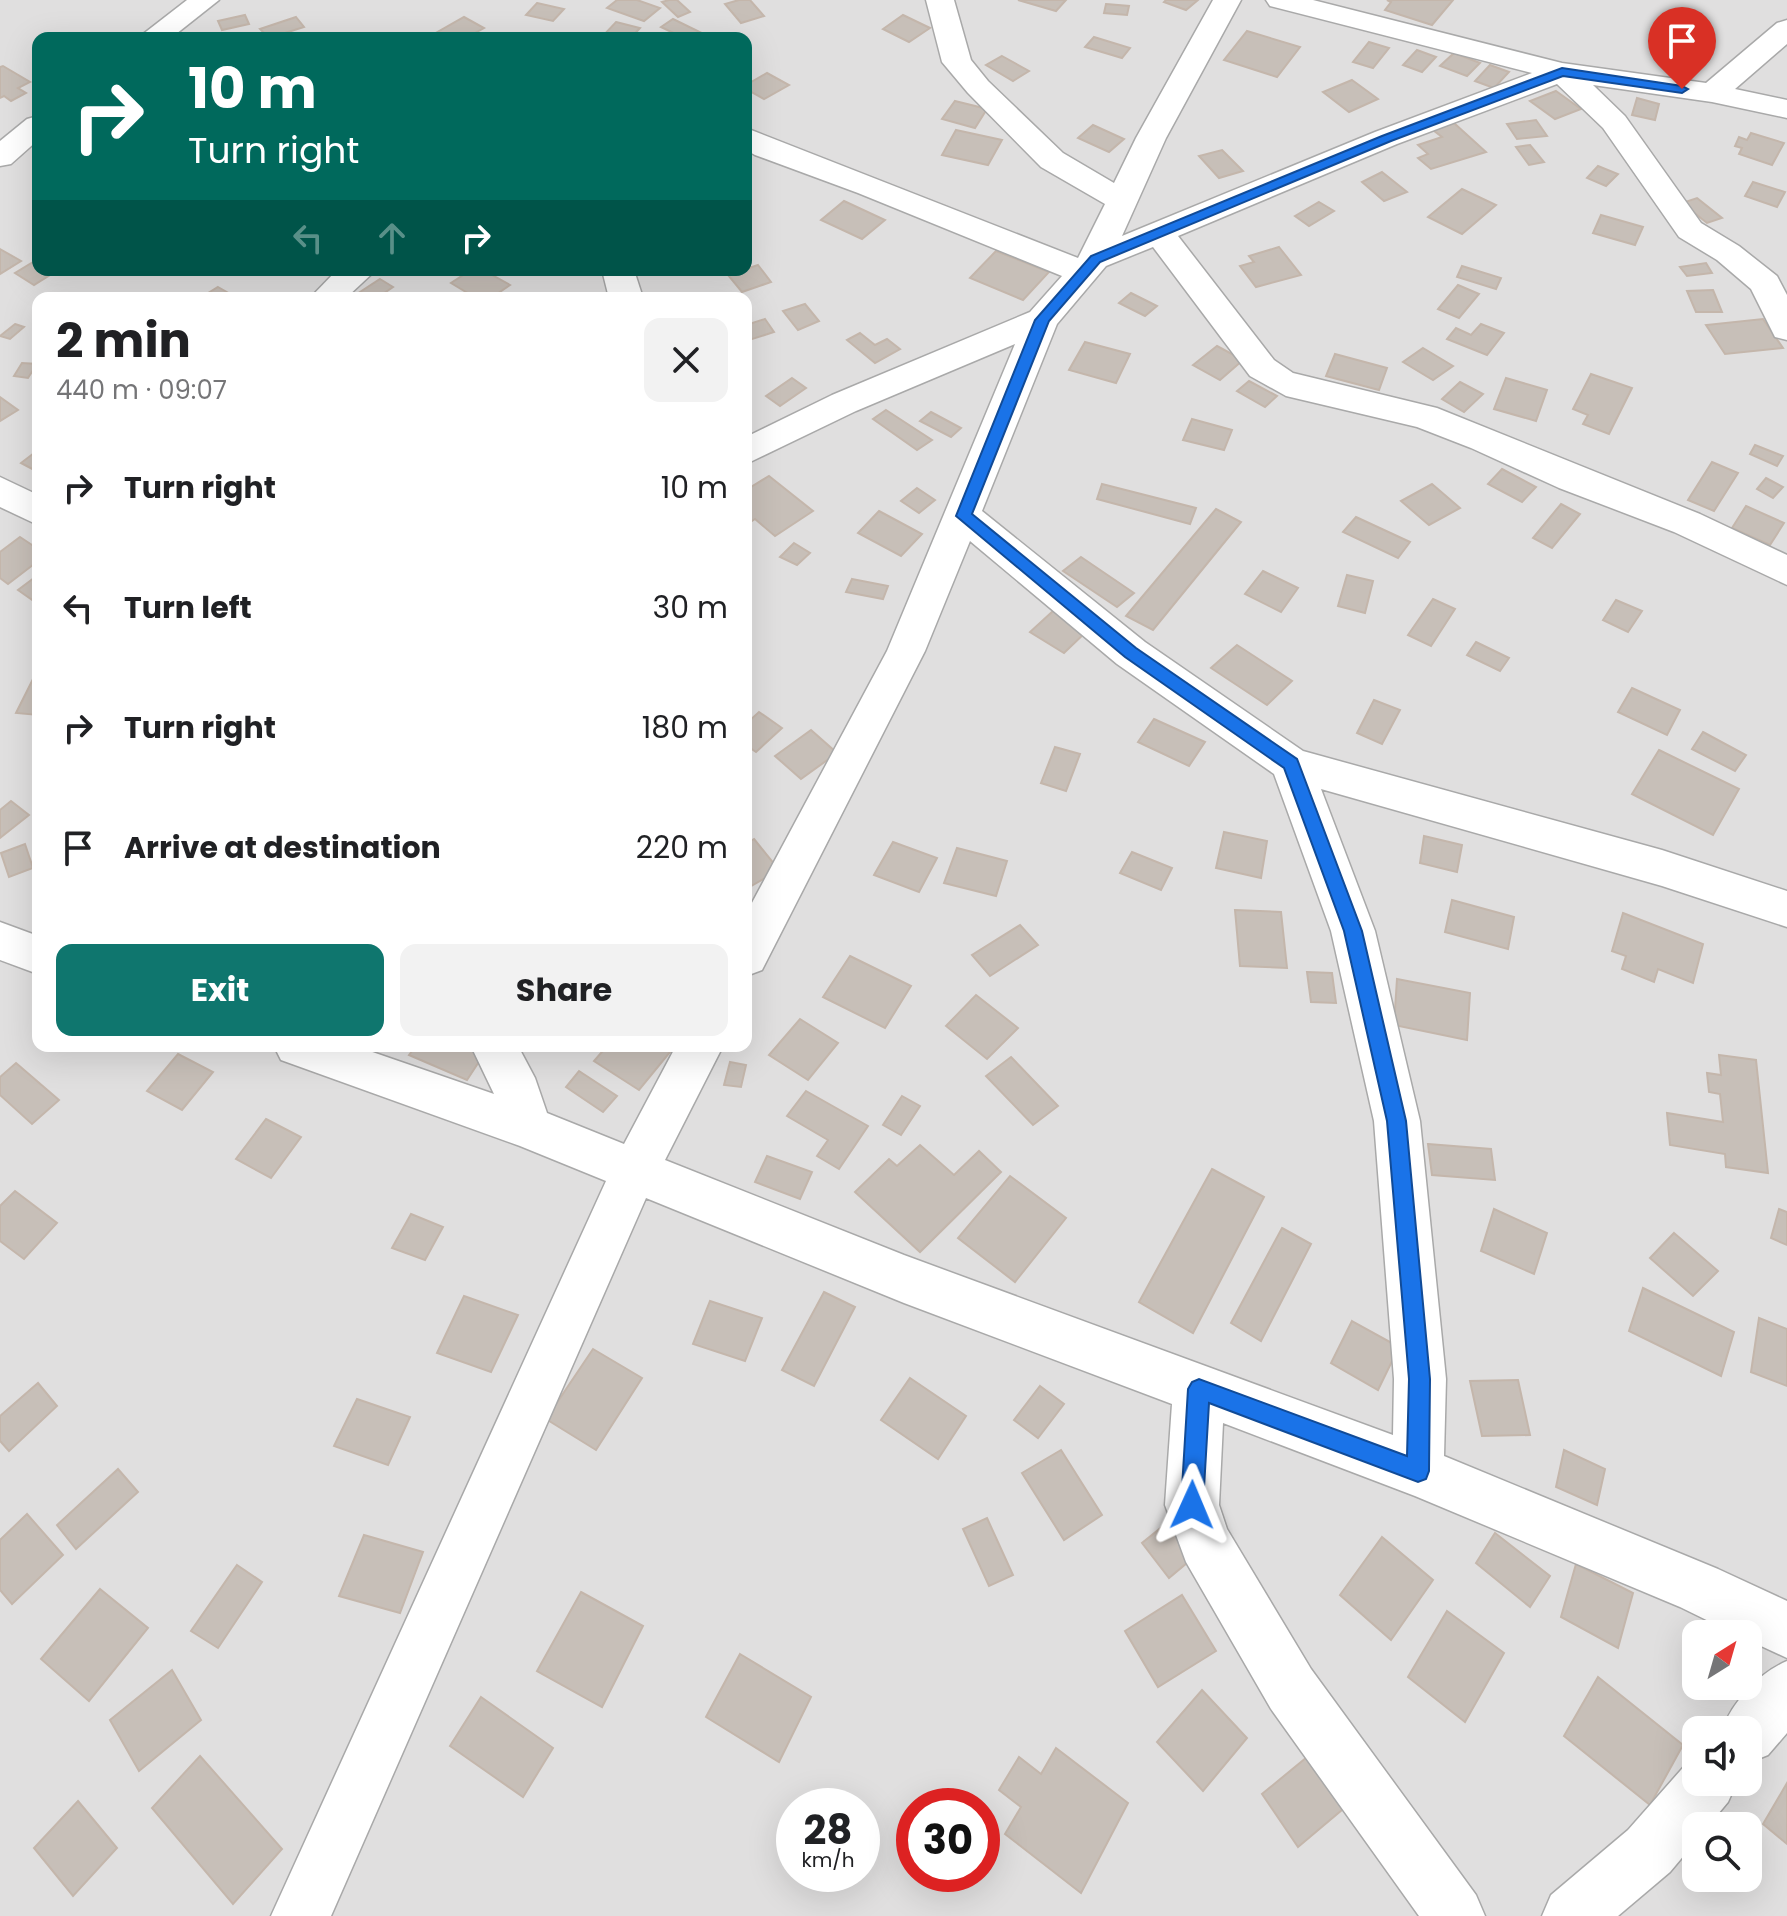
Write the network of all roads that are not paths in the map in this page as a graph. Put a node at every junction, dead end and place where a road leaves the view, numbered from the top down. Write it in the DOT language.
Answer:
graph roads {
  1 [pos="205,0"];
  2 [pos="940,0"];
  3 [pos="1227,0"];
  4 [pos="1280,0"];
  5 [pos="1787,29"];
  6 [pos="160,32"];
  7 [pos="1562,72"];
  8 [pos="1712,93"];
  9 [pos="1787,109"];
  10 [pos="32,130"];
  11 [pos="752,141"];
  12 [pos="0,157"];
  13 [pos="1122,201"];
  14 [pos="1160,234"];
  15 [pos="1090,266"];
  16 [pos="351,276"];
  17 [pos="333,292"];
  18 [pos="1042,320"];
  19 [pos="1787,329"];
  20 [pos="752,416"];
  21 [pos="796,427"];
  22 [pos="752,449"];
  23 [pos="0,490"];
  24 [pos="32,509"];
  25 [pos="963,516"];
  26 [pos="1787,571"];
  27 [pos="1291,764"];
  28 [pos="1787,909"];
  29 [pos="0,941"];
  30 [pos="752,946"];
  31 [pos="32,953"];
  32 [pos="314,1052"];
  33 [pos="497,1052"];
  34 [pos="697,1052"];
  35 [pos="529,1128"];
  36 [pos="634,1172"];
  37 [pos="1199,1389"];
  38 [pos="1418,1471"];
  39 [pos="1787,1630"];
  40 [pos="1787,1689"];
  41 [pos="1762,1718"];
  42 [pos="1696,1796"];
  43 [pos="301,1916"];
  44 [pos="1455,1916"];
  45 [pos="1572,1916"];
  1 -- 6 [label="street"];
  2 -- 13 [label="street"];
  3 -- 13 [label="street"];
  4 -- 7 [label="street"];
  5 -- 8 [label="street"];
  7 -- 8 [label="street"];
  7 -- 14 [label="street"];
  7 -- 19 [label="street"];
  8 -- 9 [label="street"];
  10 -- 12 [label="street"];
  11 -- 15 [label="street"];
  13 -- 15 [label="street"];
  14 -- 15 [label="street"];
  14 -- 26 [label="street"];
  15 -- 18 [label="street"];
  16 -- 17 [label="street"];
  18 -- 21 [label="street"];
  18 -- 25 [label="street"];
  20 -- 21 [label="street"];
  21 -- 22 [label="street"];
  23 -- 24 [label="street"];
  25 -- 27 [label="street"];
  25 -- 30 [label="street"];
  27 -- 28 [label="street"];
  27 -- 38 [label="street"];
  29 -- 31 [label="street"];
  32 -- 35 [label="street"];
  33 -- 35 [label="street"];
  34 -- 36 [label="street"];
  35 -- 36 [label="street"];
  36 -- 37 [label="street"];
  36 -- 43 [label="street"];
  37 -- 38 [label="street"];
  37 -- 44 [label="street"];
  38 -- 39 [label="street"];
  40 -- 41 [label="street"];
  42 -- 45 [label="street"];
}
